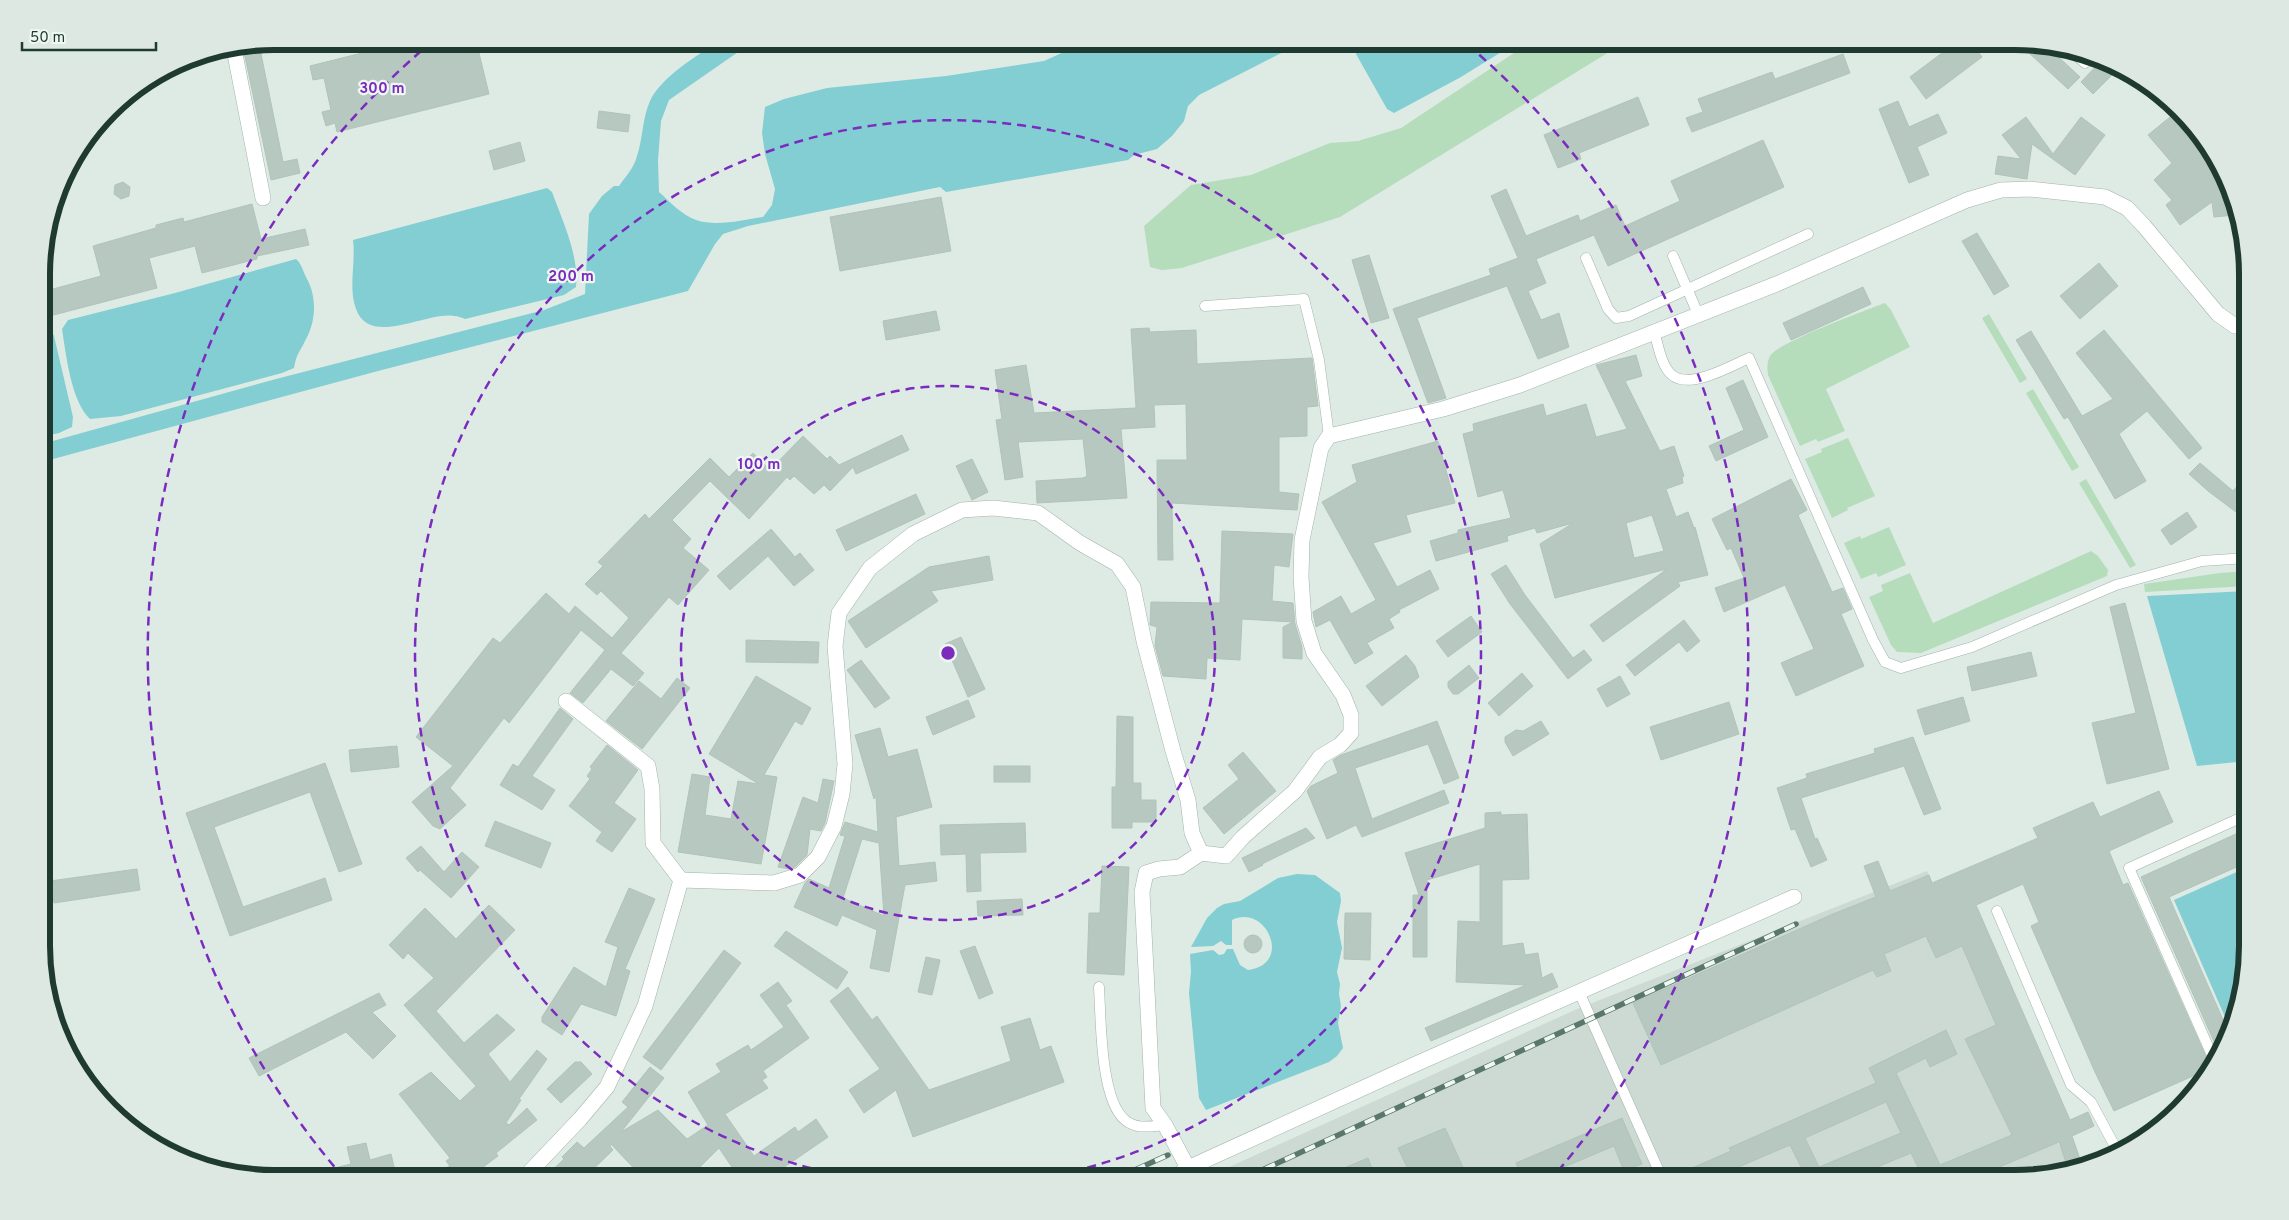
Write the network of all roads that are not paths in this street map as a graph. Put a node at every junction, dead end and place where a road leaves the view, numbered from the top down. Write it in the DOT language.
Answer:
graph roads {
  1 [pos="235,53"];
  2 [pos="263,198"];
  3 [pos="1808,234"];
  4 [pos="1673,256"];
  5 [pos="1586,258"];
  6 [pos="1688,289"];
  7 [pos="1205,306"];
  8 [pos="1698,314"];
  9 [pos="2239,326"];
  10 [pos="1654,331"];
  11 [pos="1329,436"];
  12 [pos="2239,559"];
  13 [pos="566,701"];
  14 [pos="2239,818"];
  15 [pos="1201,853"];
  16 [pos="681,880"];
  17 [pos="1794,897"];
  18 [pos="1997,911"];
  19 [pos="1099,987"];
  20 [pos="1580,994"];
  21 [pos="2211,1054"];
  22 [pos="1165,1125"];
  23 [pos="2115,1146"];
  24 [pos="532,1170"];
  25 [pos="1188,1170"];
  26 [pos="1196,1170"];
  27 [pos="1658,1170"];
  1 -- 2 [label="street"];
  3 -- 6 [label="lane"];
  4 -- 6 [label="lane"];
  5 -- 6 [label="lane"];
  6 -- 8 [label="lane"];
  7 -- 11 [label="lane"];
  8 -- 9 [label="street"];
  8 -- 10 [label="street"];
  10 -- 11 [label="street"];
  10 -- 12 [label="lane"];
  11 -- 15 [label="street"];
  13 -- 16 [label="street"];
  14 -- 21 [label="lane"];
  15 -- 16 [label="street"];
  15 -- 22 [label="street"];
  16 -- 24 [label="street"];
  17 -- 20 [label="street"];
  18 -- 23 [label="lane"];
  19 -- 22 [label="lane"];
  20 -- 26 [label="street"];
  20 -- 27 [label="lane"];
  22 -- 25 [label="street"];
}
